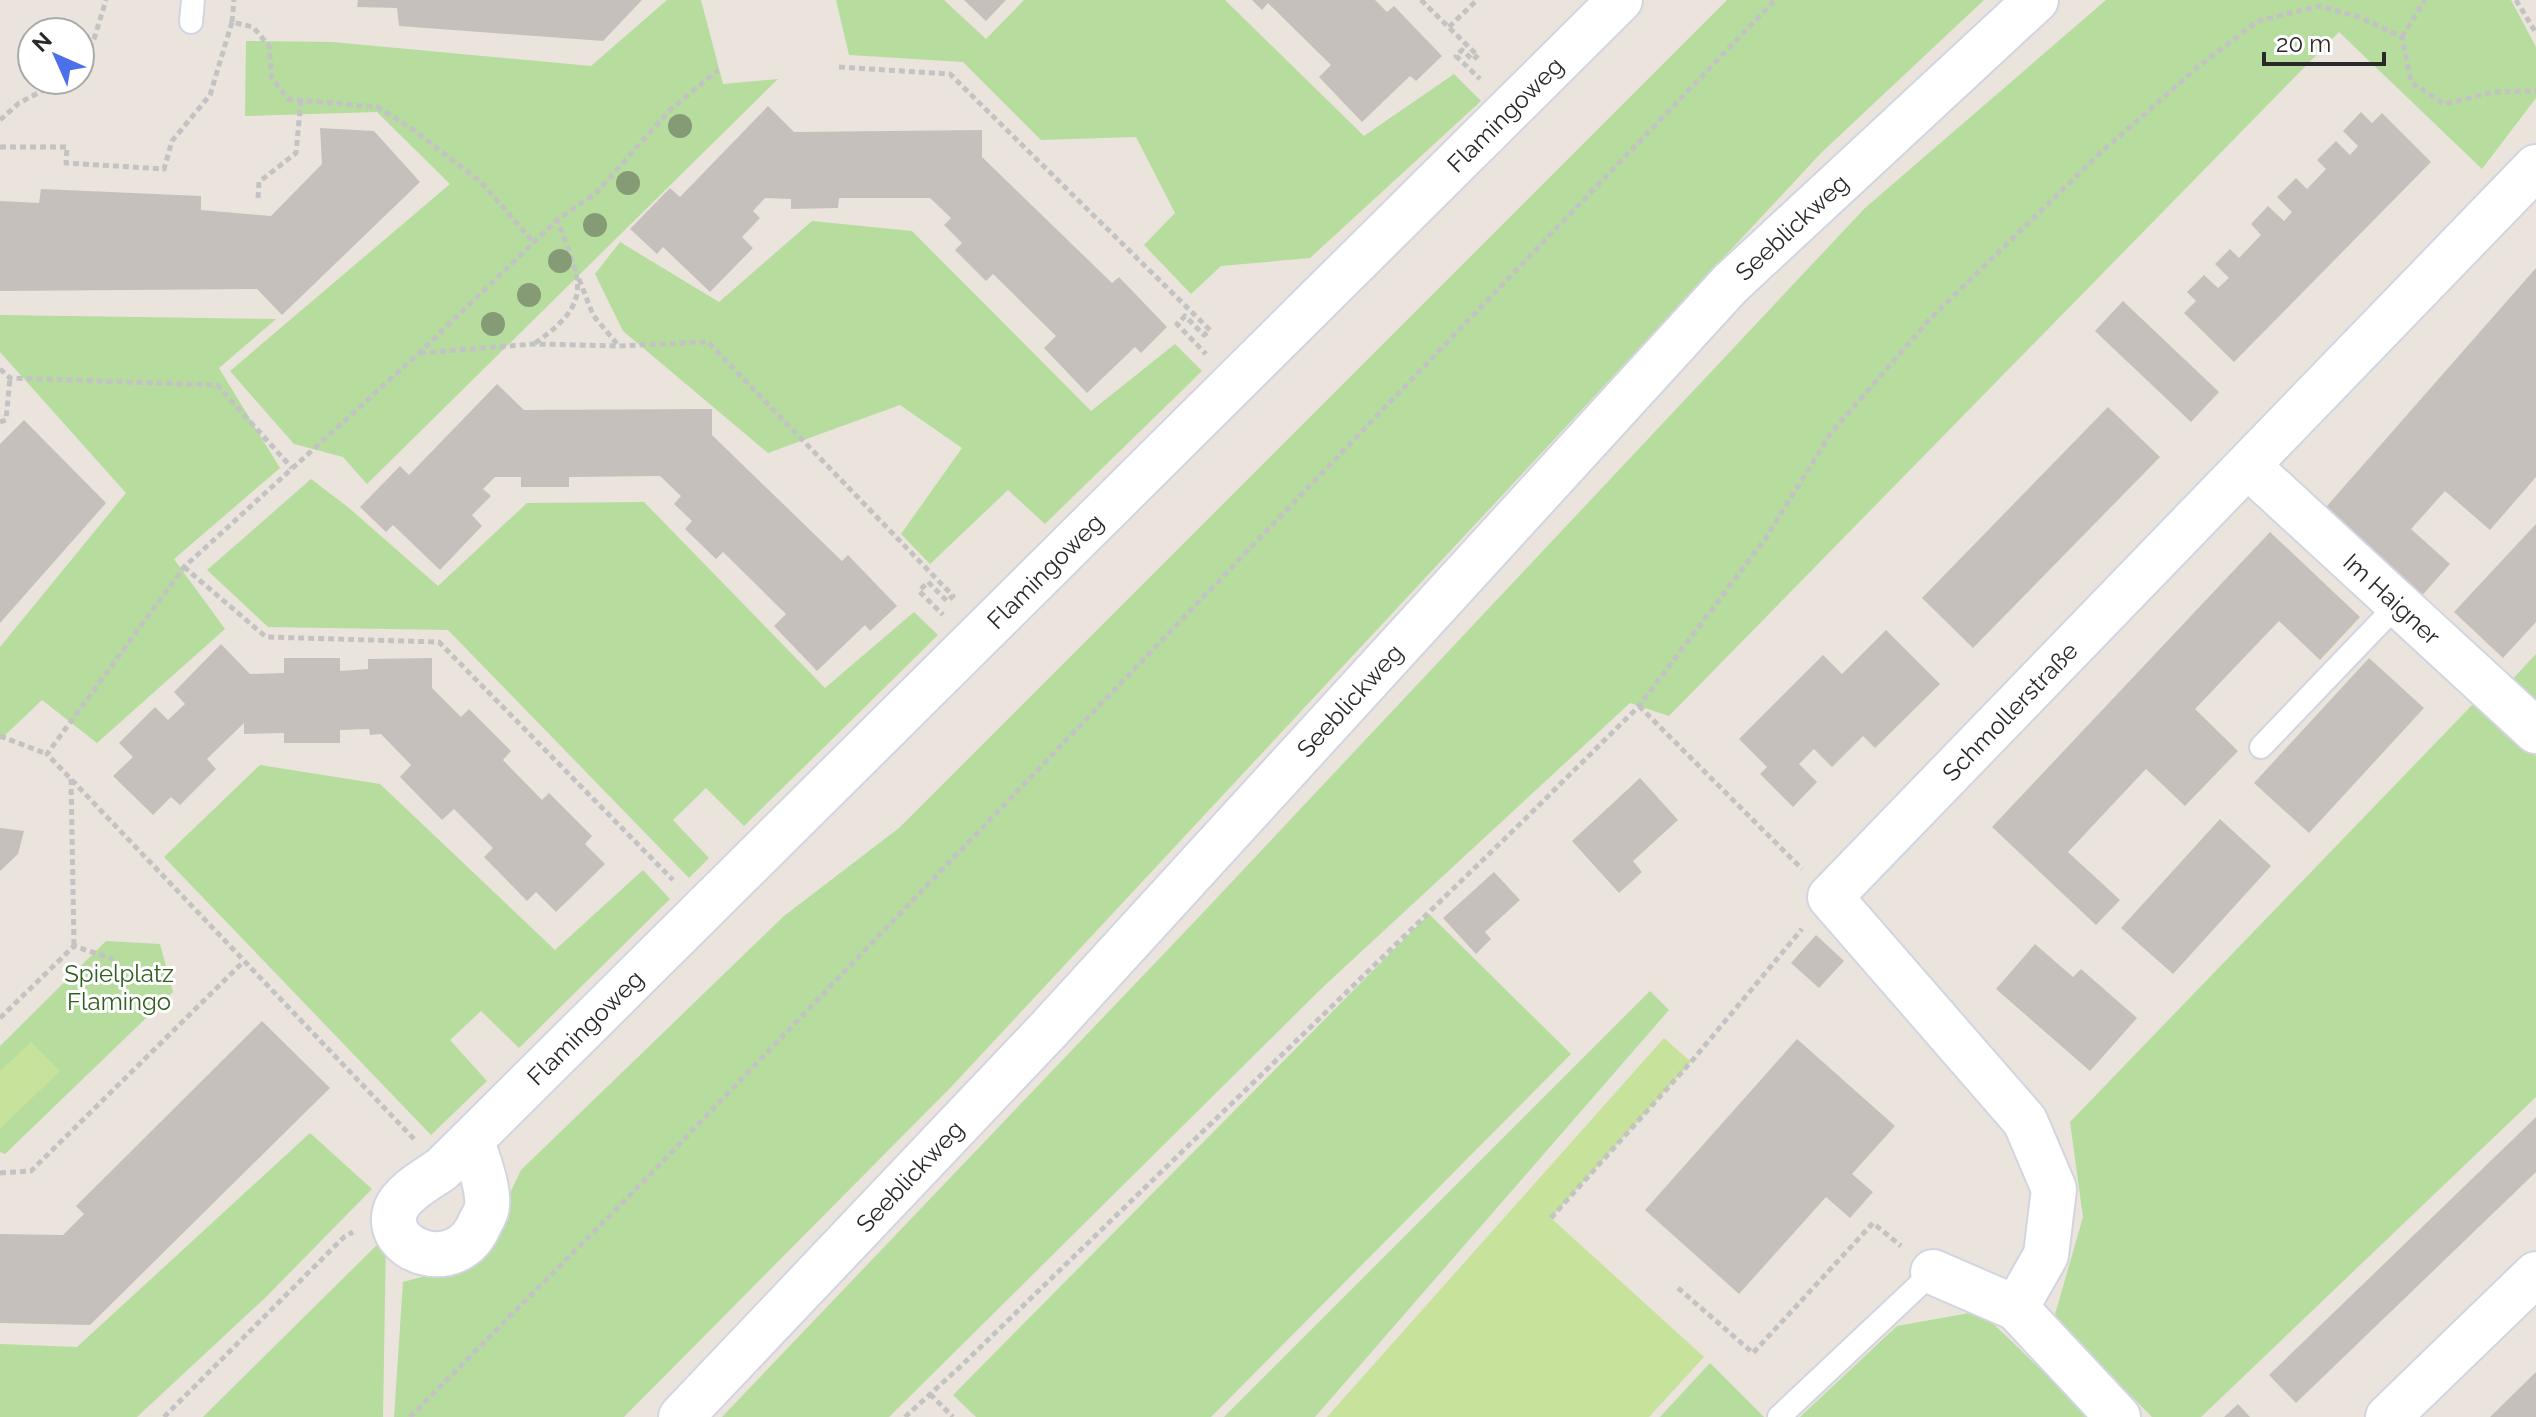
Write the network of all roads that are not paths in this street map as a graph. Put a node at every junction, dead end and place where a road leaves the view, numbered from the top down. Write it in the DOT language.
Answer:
graph roads {
  1 [pos="1620,0"];
  2 [pos="2036,0"];
  3 [pos="2536,167"];
  4 [pos="2248,466"];
  5 [pos="2398,604"];
  6 [pos="2536,731"];
  7 [pos="2261,747"];
  8 [pos="457,1154"];
  9 [pos="1933,1272"];
  10 [pos="2536,1274"];
  11 [pos="2016,1308"];
  12 [pos="681,1417"];
  13 [pos="1779,1417"];
  14 [pos="2118,1417"];
  15 [pos="2388,1417"];
  1 -- 8 [label="street, Flamingoweg"];
  2 -- 12 [label="street, Seeblickweg"];
  3 -- 4 [label="street, Schmollerstraße"];
  4 -- 5 [label="street, Im Haigner"];
  4 -- 11 [label="street, Schmollerstraße"];
  5 -- 6 [label="street, Im Haigner"];
  5 -- 7 [label="lane"];
  8 -- 8 [label="street, Flamingoweg"];
  9 -- 11 [label="street"];
  9 -- 13 [label="lane"];
  10 -- 15 [label="street"];
  11 -- 14 [label="street"];
}
